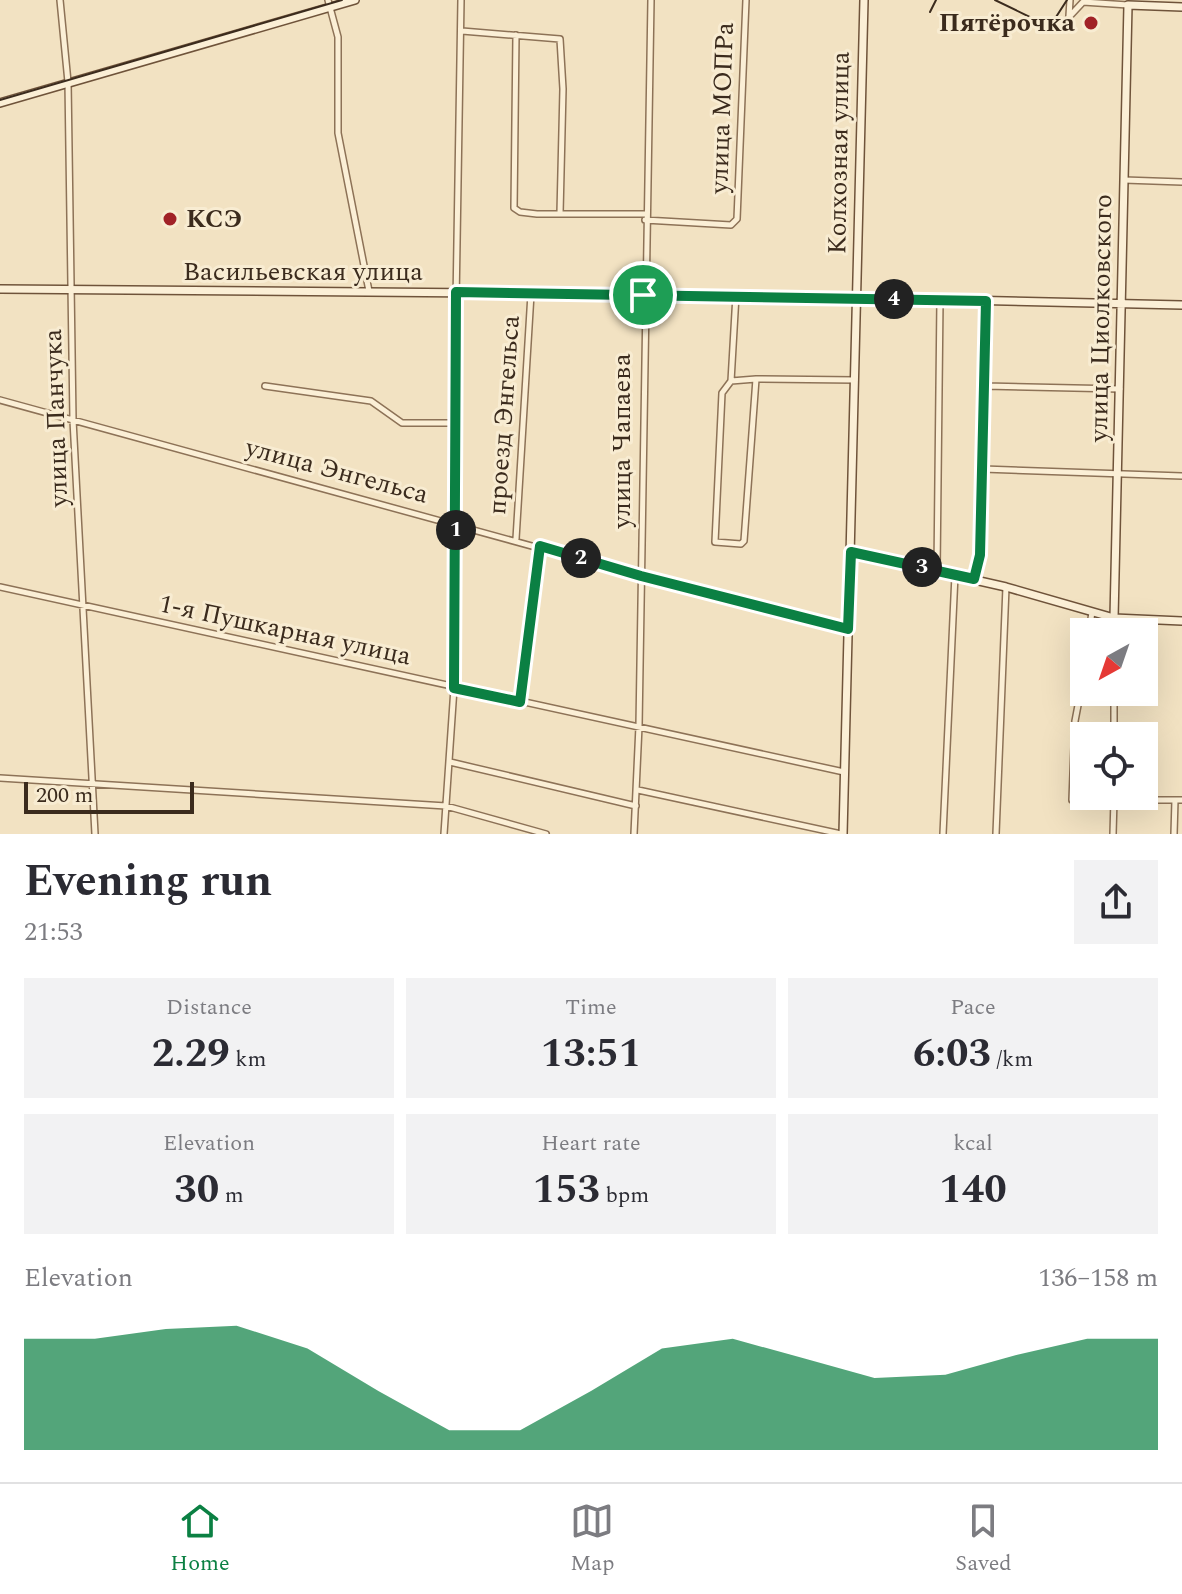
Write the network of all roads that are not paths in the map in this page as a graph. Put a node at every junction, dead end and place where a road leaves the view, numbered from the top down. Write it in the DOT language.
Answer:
graph roads {
  1 [pos="60,0"];
  2 [pos="355,0"];
  3 [pos="461,0"];
  4 [pos="651,0"];
  5 [pos="746,0"];
  6 [pos="864,0"];
  7 [pos="1070,0"];
  8 [pos="329,3"];
  9 [pos="1161,3"];
  10 [pos="1128,5"];
  11 [pos="1182,7"];
  12 [pos="462,31"];
  13 [pos="516,35"];
  14 [pos="68,82"];
  15 [pos="0,103"];
  16 [pos="1124,180"];
  17 [pos="1182,182"];
  18 [pos="560,213"];
  19 [pos="645,217"];
  20 [pos="0,289"];
  21 [pos="72,291"];
  22 [pos="369,291"];
  23 [pos="456,292"];
  24 [pos="531,293"];
  25 [pos="643,295"];
  26 [pos="736,295"];
  27 [pos="855,298"];
  28 [pos="940,300"];
  29 [pos="986,301"];
  30 [pos="1120,304"];
  31 [pos="1182,305"];
  32 [pos="756,379"];
  33 [pos="855,380"];
  34 [pos="731,381"];
  35 [pos="265,386"];
  36 [pos="985,386"];
  37 [pos="1120,389"];
  38 [pos="0,400"];
  39 [pos="73,420"];
  40 [pos="454,423"];
  41 [pos="983,469"];
  42 [pos="1119,473"];
  43 [pos="1182,476"];
  44 [pos="457,524"];
  45 [pos="516,539"];
  46 [pos="540,546"];
  47 [pos="851,552"];
  48 [pos="937,570"];
  49 [pos="955,575"];
  50 [pos="641,576"];
  51 [pos="974,579"];
  52 [pos="0,587"];
  53 [pos="1006,587"];
  54 [pos="85,607"];
  55 [pos="1092,612"];
  56 [pos="1091,618"];
  57 [pos="1114,618"];
  58 [pos="1158,620"];
  59 [pos="1182,621"];
  60 [pos="848,629"];
  61 [pos="454,688"];
  62 [pos="520,702"];
  63 [pos="639,726"];
  64 [pos="450,762"];
  65 [pos="844,772"];
  66 [pos="0,778"];
  67 [pos="93,783"];
  68 [pos="638,790"];
  69 [pos="1158,799"];
  70 [pos="1178,800"];
  71 [pos="446,806"];
  72 [pos="636,806"];
  73 [pos="1114,810"];
  74 [pos="95,834"];
  75 [pos="444,834"];
  76 [pos="546,834"];
  77 [pos="634,834"];
  78 [pos="842,834"];
  79 [pos="943,834"];
  80 [pos="996,834"];
  81 [pos="1113,834"];
  82 [pos="1174,834"];
  1 -- 14 [label="street, улица Панчука"];
  2 -- 8 [label="main road"];
  3 -- 12 [label="street"];
  4 -- 19 [label="street, улица Чапаева"];
  5 -- 19 [label="street, улица МОПРа"];
  6 -- 27 [label="main road, Колхозная улица"];
  7 -- 10 [label="street"];
  8 -- 14 [label="main road"];
  8 -- 22 [label="street"];
  9 -- 10 [label="main road"];
  9 -- 11 [label="main road"];
  10 -- 16 [label="main road, улица Циолковского"];
  12 -- 13 [label="street"];
  12 -- 23 [label="street"];
  13 -- 18 [label="street"];
  13 -- 18 [label="street"];
  14 -- 15 [label="main road"];
  14 -- 21 [label="street, улица Панчука"];
  16 -- 17 [label="street"];
  16 -- 30 [label="main road, улица Циолковского"];
  18 -- 19 [label="street"];
  19 -- 25 [label="street, улица Чапаева"];
  20 -- 21 [label="main road, Васильевская улица"];
  21 -- 22 [label="main road, Васильевская улица"];
  21 -- 39 [label="street, улица Панчука"];
  22 -- 23 [label="main road, Васильевская улица"];
  23 -- 24 [label="main road, Васильевская улица"];
  23 -- 40 [label="street"];
  24 -- 25 [label="main road, Васильевская улица"];
  24 -- 45 [label="street, проезд Энгельса"];
  25 -- 26 [label="main road, Васильевская улица"];
  25 -- 50 [label="street, улица Чапаева"];
  26 -- 27 [label="main road, Васильевская улица"];
  26 -- 34 [label="street"];
  27 -- 28 [label="main road, Васильевская улица"];
  27 -- 33 [label="main road, Колхозная улица"];
  28 -- 29 [label="main road, Васильевская улица"];
  28 -- 48 [label="street"];
  29 -- 30 [label="main road, Васильевская улица"];
  29 -- 36 [label="street"];
  30 -- 31 [label="main road, Васильевская улица"];
  30 -- 37 [label="main road, улица Циолковского"];
  32 -- 33 [label="street"];
  32 -- 34 [label="street"];
  32 -- 34 [label="street"];
  33 -- 47 [label="main road, Колхозная улица"];
  35 -- 40 [label="street"];
  36 -- 37 [label="street"];
  36 -- 41 [label="street"];
  37 -- 42 [label="main road, улица Циолковского"];
  38 -- 39 [label="street, улица Энгельса"];
  39 -- 44 [label="street, улица Энгельса"];
  39 -- 54 [label="street, улица Панчука"];
  40 -- 44 [label="street"];
  41 -- 42 [label="street"];
  41 -- 51 [label="street"];
  42 -- 43 [label="street"];
  42 -- 57 [label="main road, улица Циолковского"];
  44 -- 45 [label="street, улица Энгельса"];
  44 -- 61 [label="street"];
  45 -- 46 [label="street, улица Энгельса"];
  46 -- 50 [label="street, улица Энгельса"];
  46 -- 62 [label="street"];
  47 -- 48 [label="main road"];
  47 -- 60 [label="main road, Колхозная улица"];
  48 -- 49 [label="main road"];
  49 -- 51 [label="main road"];
  49 -- 79 [label="street"];
  50 -- 60 [label="street, улица Энгельса"];
  50 -- 63 [label="street, улица Чапаева"];
  51 -- 53 [label="main road"];
  52 -- 54 [label="street, 1-я Пушкарная улица"];
  53 -- 55 [label="main road"];
  53 -- 80 [label="street"];
  54 -- 61 [label="street, 1-я Пушкарная улица"];
  54 -- 67 [label="street, улица Панчука"];
  55 -- 56 [label="street"];
  55 -- 57 [label="main road"];
  58 -- 59 [label="main road"];
  60 -- 65 [label="main road, Колхозная улица"];
  61 -- 62 [label="street, 1-я Пушкарная улица"];
  61 -- 64 [label="street"];
  62 -- 63 [label="street, 1-я Пушкарная улица"];
  63 -- 65 [label="street, 1-я Пушкарная улица"];
  63 -- 68 [label="street, улица Чапаева"];
  64 -- 71 [label="street"];
  64 -- 72 [label="street"];
  65 -- 78 [label="main road, Колхозная улица"];
  66 -- 67 [label="street"];
  67 -- 71 [label="street"];
  67 -- 74 [label="street, улица Панчука"];
  68 -- 72 [label="street, улица Чапаева"];
  68 -- 78 [label="street"];
  69 -- 70 [label="street"];
  70 -- 82 [label="street"];
  71 -- 75 [label="street"];
  71 -- 76 [label="street"];
  72 -- 77 [label="street, улица Чапаева"];
  73 -- 81 [label="street"];
}
